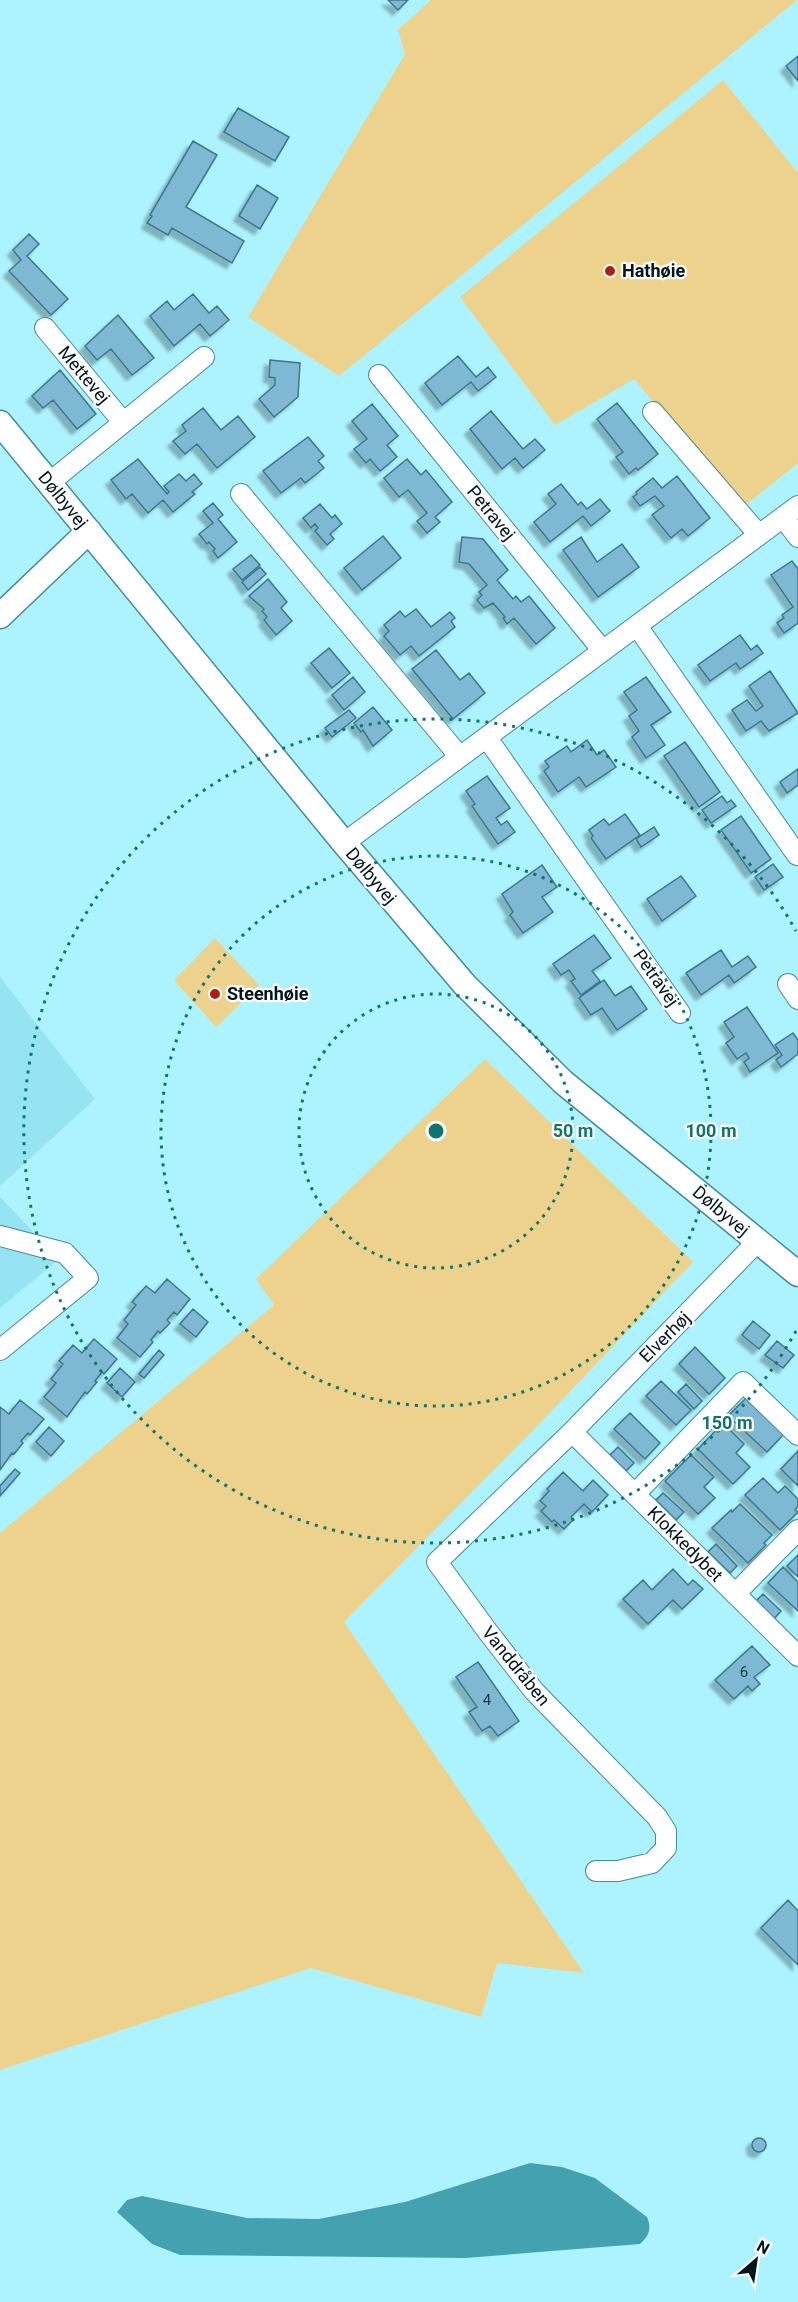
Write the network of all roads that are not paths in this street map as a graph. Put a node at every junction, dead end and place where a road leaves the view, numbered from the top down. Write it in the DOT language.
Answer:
graph roads {
  1 [pos="45,328"];
  2 [pos="204,357"];
  3 [pos="380,375"];
  4 [pos="654,412"];
  5 [pos="123,422"];
  6 [pos="0,423"];
  7 [pos="48,483"];
  8 [pos="241,494"];
  9 [pos="791,512"];
  10 [pos="89,531"];
  11 [pos="759,535"];
  12 [pos="798,537"];
  13 [pos="0,616"];
  14 [pos="637,626"];
  15 [pos="603,651"];
  16 [pos="487,738"];
  17 [pos="460,758"];
  18 [pos="344,843"];
  19 [pos="798,855"];
  20 [pos="681,1013"];
  21 [pos="0,1236"];
  22 [pos="757,1242"];
  23 [pos="798,1274"];
  24 [pos="0,1350"];
  25 [pos="572,1432"];
  26 [pos="798,1435"];
  27 [pos="635,1494"];
  28 [pos="798,1530"];
  29 [pos="735,1594"];
  30 [pos="798,1656"];
  31 [pos="596,1871"];
  1 -- 5 [label="street, Mettevej"];
  2 -- 5 [label="street, Mettevej"];
  3 -- 15 [label="street, Petravej"];
  4 -- 11 [label="street"];
  5 -- 7 [label="street, Mettevej"];
  6 -- 7 [label="street, Dølbyvej"];
  7 -- 10 [label="street, Dølbyvej"];
  8 -- 17 [label="street"];
  9 -- 11 [label="street"];
  9 -- 12 [label="street"];
  10 -- 13 [label="street"];
  10 -- 18 [label="street, Dølbyvej"];
  11 -- 14 [label="street"];
  14 -- 15 [label="street"];
  14 -- 19 [label="street"];
  15 -- 16 [label="street"];
  16 -- 17 [label="street"];
  16 -- 20 [label="street, Petravej"];
  17 -- 18 [label="street"];
  18 -- 22 [label="street, Dølbyvej"];
  21 -- 24 [label="street"];
  22 -- 23 [label="street, Dølbyvej"];
  22 -- 25 [label="street, Elverhøj"];
  25 -- 27 [label="street, Klokkedybet"];
  25 -- 31 [label="street, Vanddråben"];
  26 -- 27 [label="street"];
  27 -- 29 [label="street, Klokkedybet"];
  28 -- 29 [label="street"];
  29 -- 30 [label="street, Klokkedybet"];
}
